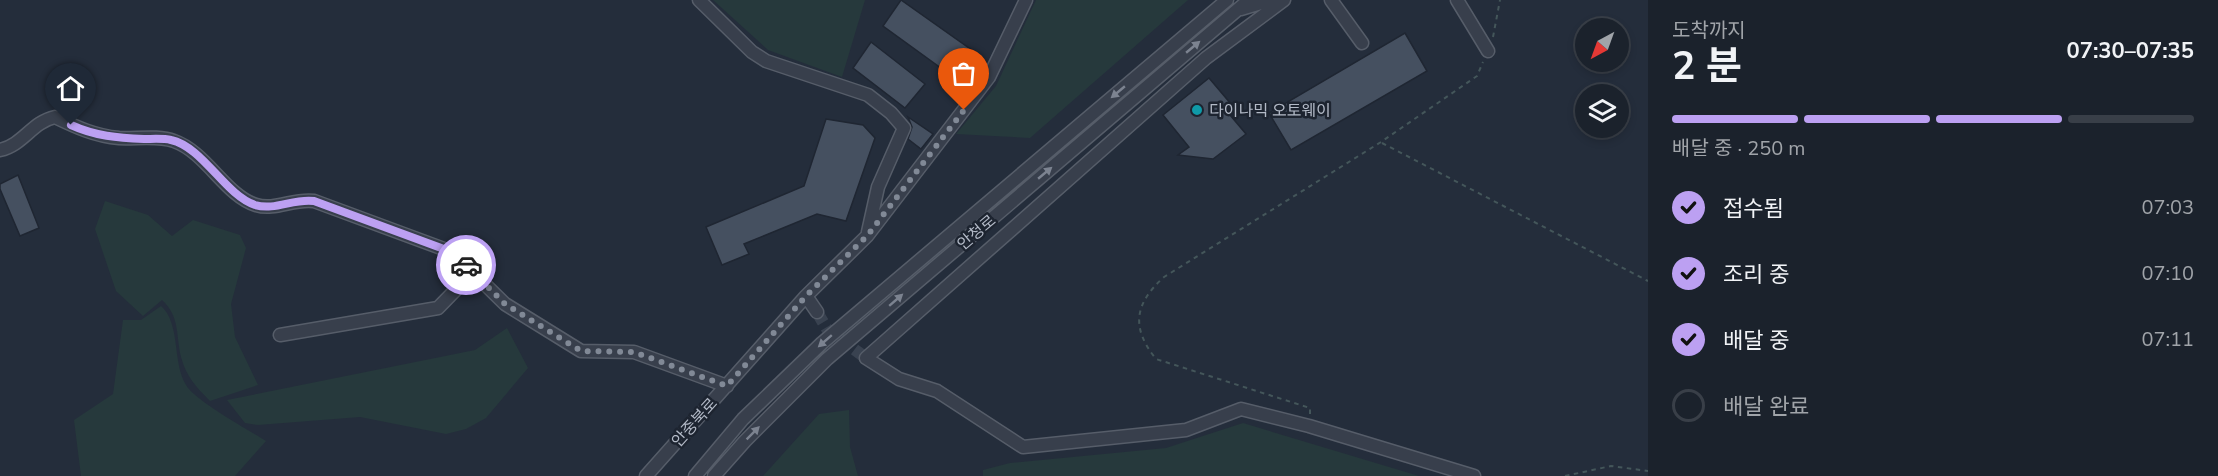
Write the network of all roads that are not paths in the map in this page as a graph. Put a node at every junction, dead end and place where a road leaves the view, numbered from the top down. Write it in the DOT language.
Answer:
graph roads {
  1 [pos="699,0"];
  2 [pos="1026,0"];
  3 [pos="1227,0"];
  4 [pos="1249,0"];
  5 [pos="1271,0"];
  6 [pos="1284,0"];
  7 [pos="1331,0"];
  8 [pos="1457,0"];
  9 [pos="1237,10"];
  10 [pos="1362,43"];
  11 [pos="1488,51"];
  12 [pos="0,150"];
  13 [pos="867,236"];
  14 [pos="473,272"];
  15 [pos="806,296"];
  16 [pos="817,312"];
  17 [pos="280,335"];
  18 [pos="727,386"];
  19 [pos="646,476"];
  20 [pos="695,476"];
  21 [pos="714,476"];
  22 [pos="1474,476"];
  1 -- 13 [label="street"];
  2 -- 13 [label="street, 안중북로"];
  3 -- 20 [label="street, 안청로, one-way"];
  4 -- 9 [label="street, 안청로"];
  5 -- 9 [label="street"];
  6 -- 22 [label="street"];
  7 -- 10 [label="street"];
  8 -- 11 [label="street"];
  21 -- 9 [label="street, 안청로, one-way"];
  12 -- 14 [label="street"];
  13 -- 15 [label="street, 안중북로"];
  14 -- 17 [label="street"];
  14 -- 18 [label="street"];
  15 -- 16 [label="street"];
  15 -- 18 [label="street, 안중북로"];
  18 -- 19 [label="street, 안중북로"];
}
